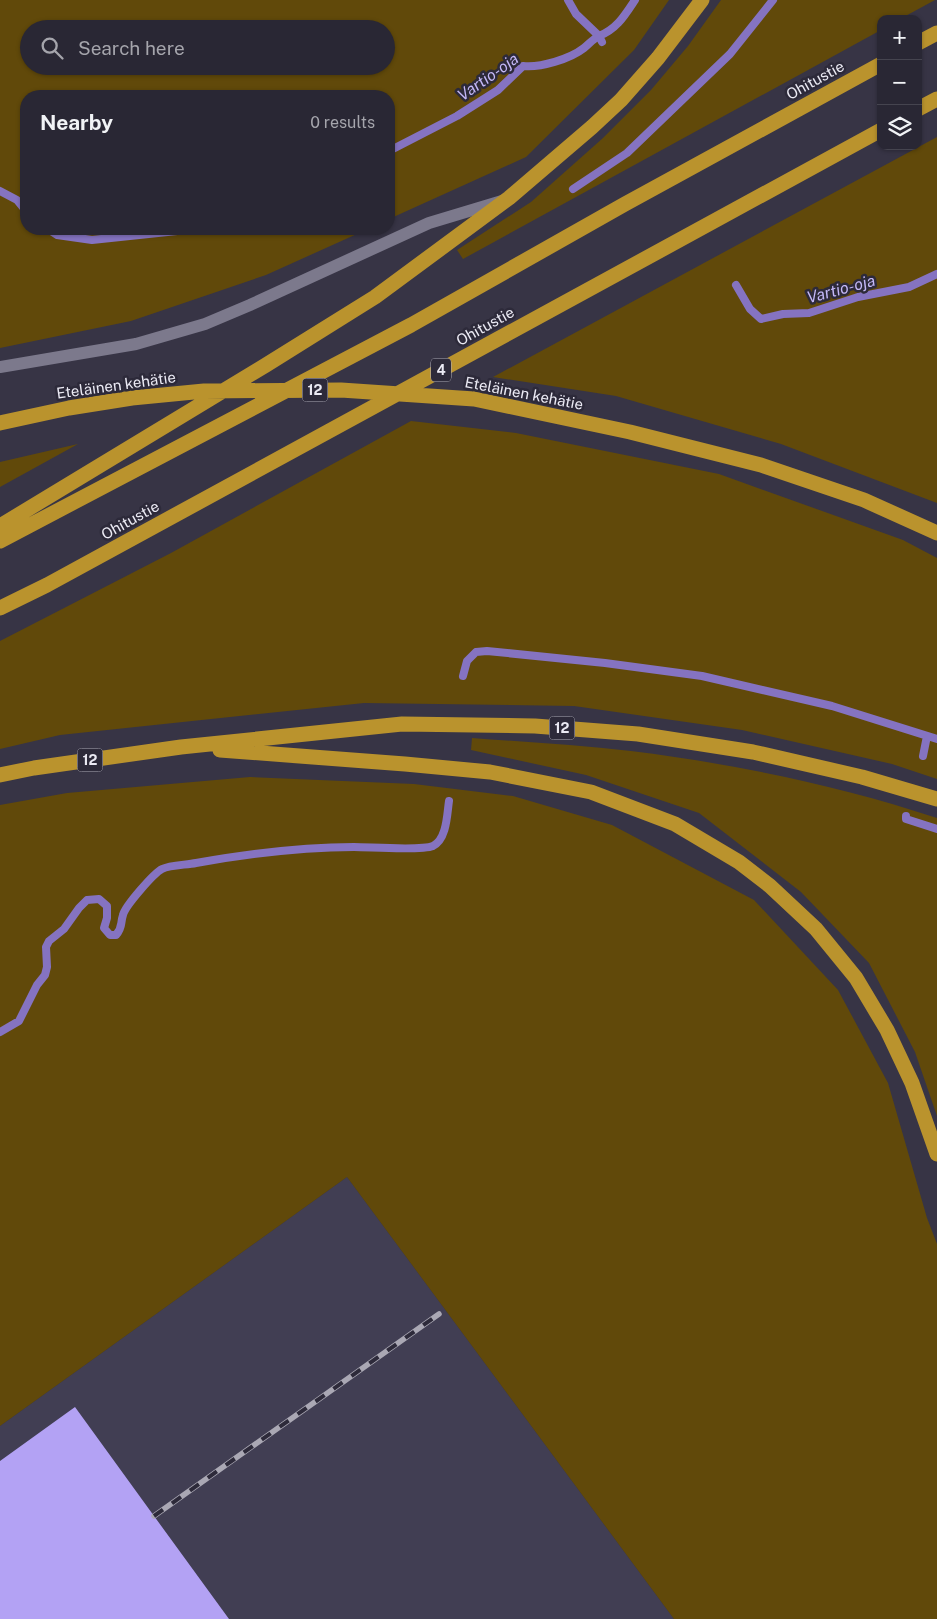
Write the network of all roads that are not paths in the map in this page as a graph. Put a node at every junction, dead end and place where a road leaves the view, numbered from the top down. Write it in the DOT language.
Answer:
graph roads {
  1 [pos="702,0"];
  2 [pos="937,33"];
  3 [pos="922,41"];
  4 [pos="877,66"];
  5 [pos="937,99"];
  6 [pos="922,107"];
  7 [pos="877,132"];
  8 [pos="509,198"];
  9 [pos="0,367"];
  10 [pos="0,423"];
  11 [pos="0,526"];
  12 [pos="937,533"];
  13 [pos="0,541"];
  14 [pos="0,608"];
  15 [pos="181,747"];
  16 [pos="0,775"];
  17 [pos="937,799"];
  18 [pos="937,1154"];
  1 -- 8 [label="highway"];
  2 -- 3 [label="highway"];
  4 -- 13 [label="highway, Ohitustie"];
  5 -- 6 [label="highway"];
  7 -- 14 [label="highway, Ohitustie / 4"];
  8 -- 9 [label="lane"];
  8 -- 11 [label="highway"];
  10 -- 12 [label="highway, Eteläinen kehätie / 12"];
  15 -- 16 [label="highway, 12"];
  15 -- 17 [label="highway, 12"];
  15 -- 18 [label="highway"];
}
